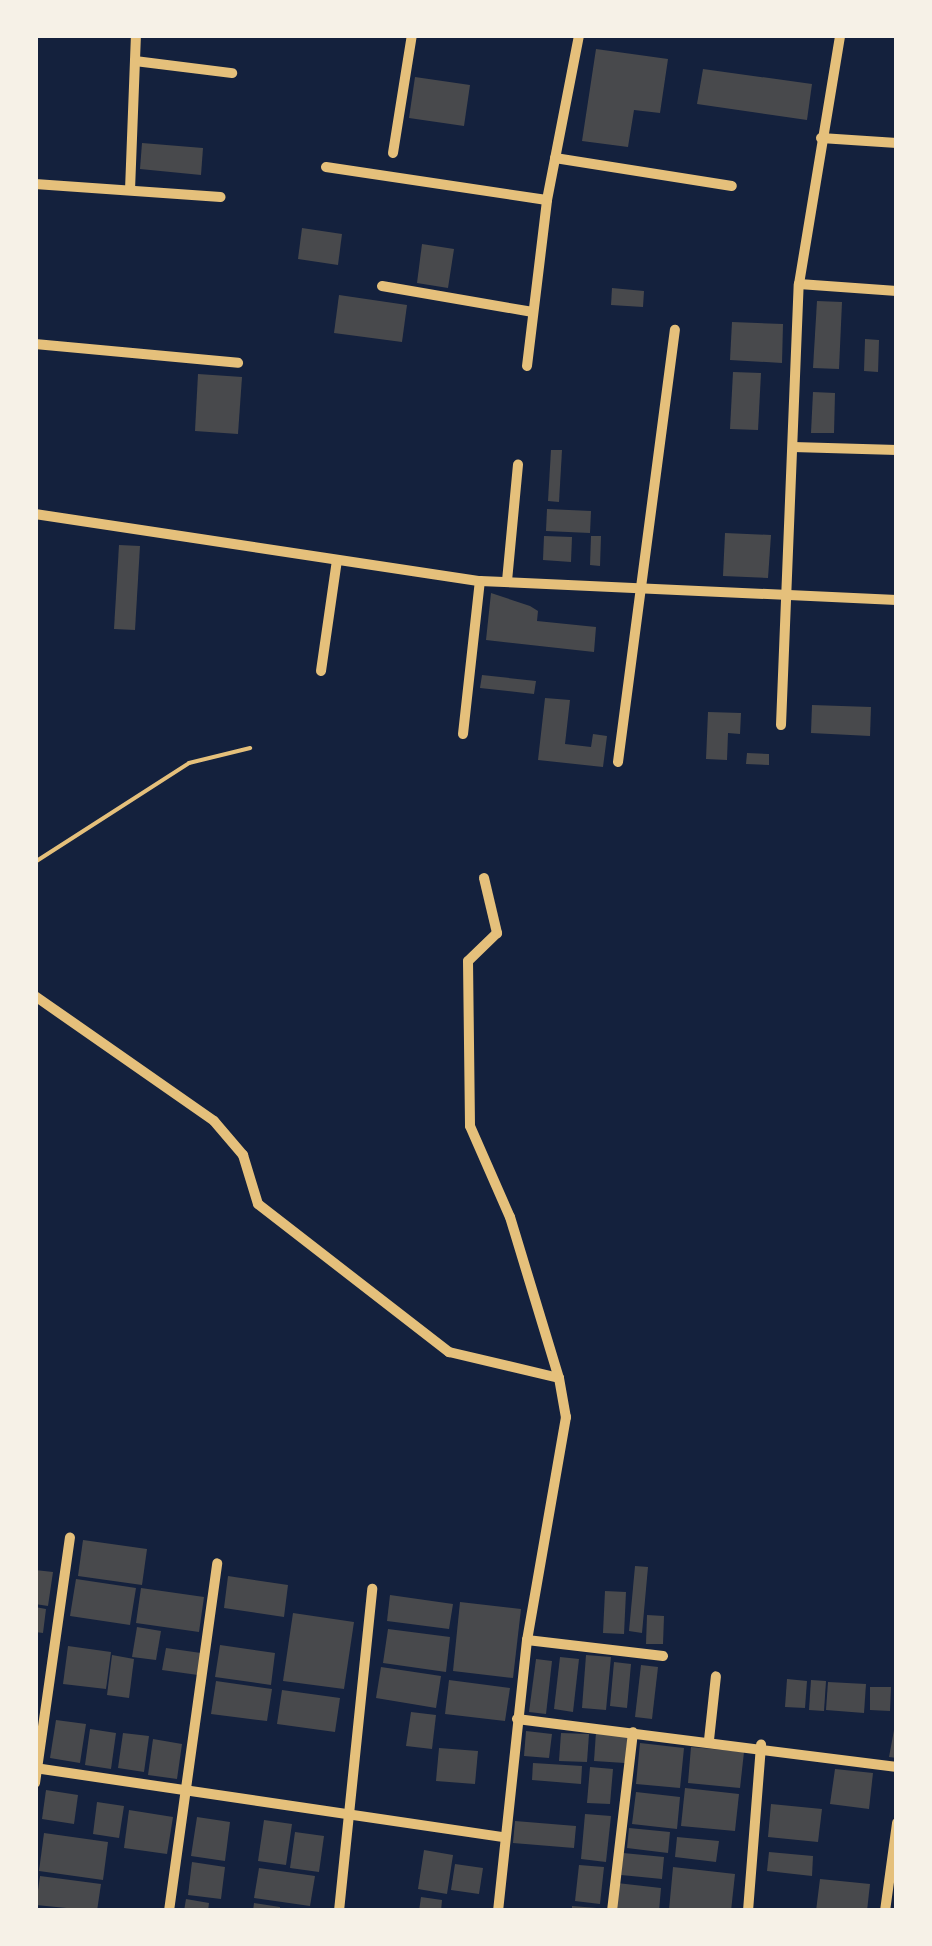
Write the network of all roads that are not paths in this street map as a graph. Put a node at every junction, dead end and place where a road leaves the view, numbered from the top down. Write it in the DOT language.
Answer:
graph roads {
  1 [pos="136,35"];
  2 [pos="412,35"];
  3 [pos="579,35"];
  4 [pos="840,35"];
  5 [pos="135,62"];
  6 [pos="232,72"];
  7 [pos="821,138"];
  8 [pos="897,142"];
  9 [pos="393,153"];
  10 [pos="555,158"];
  11 [pos="326,168"];
  12 [pos="35,184"];
  13 [pos="732,186"];
  14 [pos="130,190"];
  15 [pos="221,197"];
  16 [pos="547,200"];
  17 [pos="800,284"];
  18 [pos="382,286"];
  19 [pos="897,291"];
  20 [pos="533,312"];
  21 [pos="675,330"];
  22 [pos="35,344"];
  23 [pos="238,363"];
  24 [pos="528,366"];
  25 [pos="793,446"];
  26 [pos="897,450"];
  27 [pos="518,465"];
  28 [pos="35,514"];
  29 [pos="337,560"];
  30 [pos="480,580"];
  31 [pos="506,581"];
  32 [pos="643,584"];
  33 [pos="786,594"];
  34 [pos="897,600"];
  35 [pos="321,672"];
  36 [pos="781,725"];
  37 [pos="463,734"];
  38 [pos="618,762"];
  39 [pos="484,878"];
  40 [pos="35,996"];
  41 [pos="559,1378"];
  42 [pos="70,1537"];
  43 [pos="217,1563"];
  44 [pos="372,1590"];
  45 [pos="528,1640"];
  46 [pos="663,1656"];
  47 [pos="716,1676"];
  48 [pos="517,1720"];
  49 [pos="633,1732"];
  50 [pos="709,1740"];
  51 [pos="762,1745"];
  52 [pos="897,1766"];
  53 [pos="36,1768"];
  54 [pos="35,1783"];
  55 [pos="184,1794"];
  56 [pos="346,1815"];
  57 [pos="897,1824"];
  58 [pos="505,1836"];
  59 [pos="169,1911"];
  60 [pos="339,1911"];
  61 [pos="498,1911"];
  62 [pos="612,1911"];
  63 [pos="748,1911"];
  64 [pos="885,1911"];
  1 -- 5 [label="street"];
  2 -- 9 [label="street"];
  3 -- 10 [label="street"];
  4 -- 7 [label="street"];
  5 -- 6 [label="street"];
  5 -- 14 [label="street"];
  7 -- 8 [label="street"];
  7 -- 17 [label="street"];
  10 -- 13 [label="street"];
  10 -- 16 [label="street"];
  11 -- 16 [label="street"];
  12 -- 14 [label="street"];
  14 -- 15 [label="street"];
  16 -- 20 [label="street"];
  17 -- 19 [label="street"];
  17 -- 25 [label="street"];
  18 -- 20 [label="street"];
  20 -- 24 [label="street"];
  21 -- 32 [label="street"];
  22 -- 23 [label="street"];
  25 -- 26 [label="street"];
  25 -- 33 [label="street"];
  27 -- 31 [label="street"];
  28 -- 29 [label="street"];
  29 -- 30 [label="street"];
  29 -- 35 [label="street"];
  30 -- 31 [label="street"];
  30 -- 37 [label="street"];
  31 -- 32 [label="street"];
  32 -- 33 [label="street"];
  32 -- 38 [label="street"];
  33 -- 34 [label="street"];
  33 -- 36 [label="street"];
  39 -- 41 [label="street"];
  40 -- 41 [label="street"];
  41 -- 45 [label="street"];
  42 -- 53 [label="street"];
  43 -- 55 [label="street"];
  44 -- 56 [label="street"];
  45 -- 46 [label="street"];
  45 -- 48 [label="street"];
  47 -- 50 [label="street"];
  48 -- 49 [label="street"];
  48 -- 58 [label="street"];
  49 -- 50 [label="street"];
  49 -- 62 [label="street"];
  50 -- 51 [label="street"];
  51 -- 52 [label="street"];
  51 -- 63 [label="street"];
  53 -- 54 [label="street"];
  53 -- 55 [label="street"];
  55 -- 56 [label="street"];
  55 -- 59 [label="street"];
  56 -- 58 [label="street"];
  56 -- 60 [label="street"];
  57 -- 64 [label="street"];
  58 -- 61 [label="street"];
}
